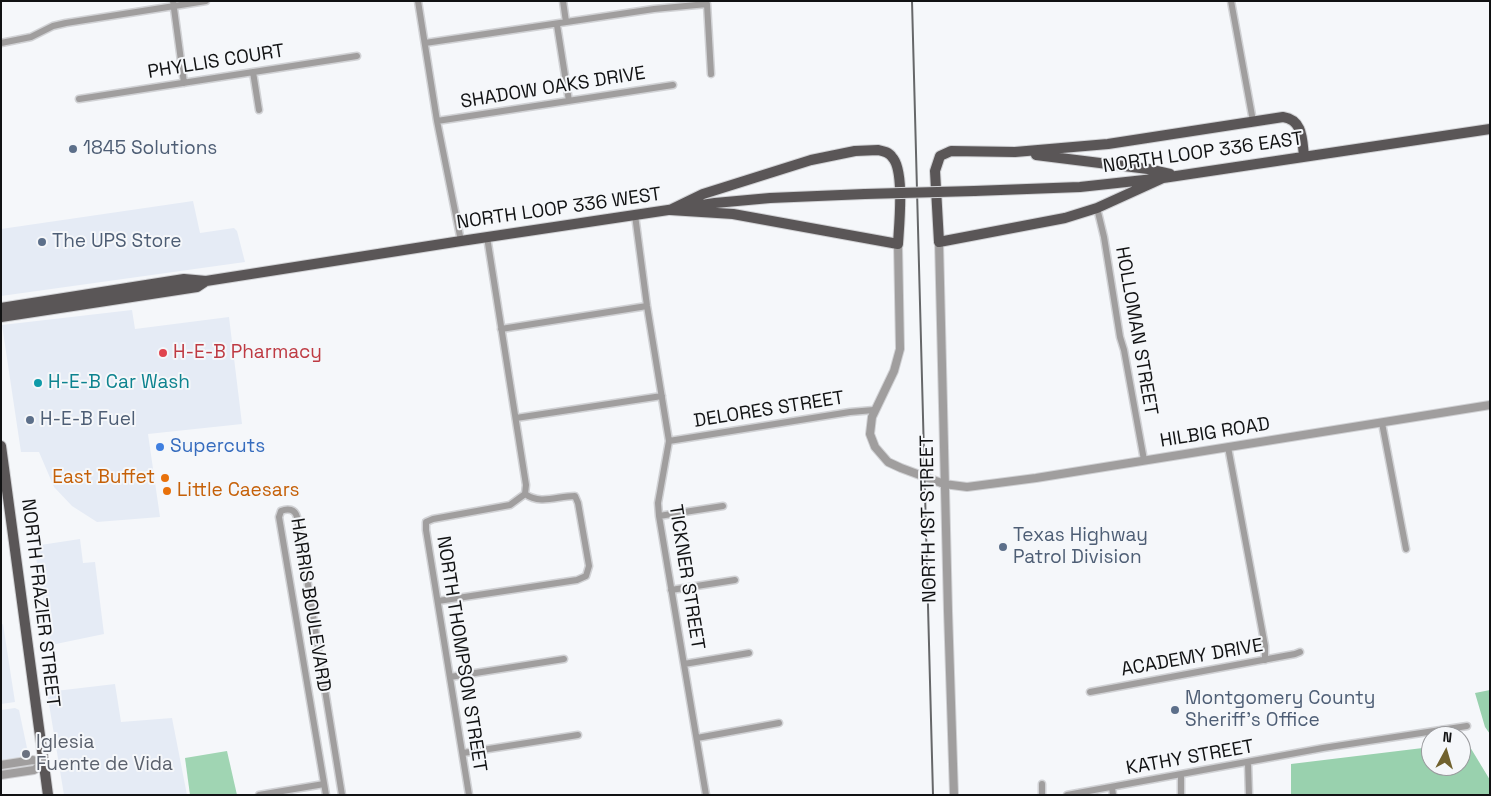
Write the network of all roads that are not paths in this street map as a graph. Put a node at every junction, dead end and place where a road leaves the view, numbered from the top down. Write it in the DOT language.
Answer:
graph roads {
  1 [pos="206,1"];
  2 [pos="418,1"];
  3 [pos="563,1"];
  4 [pos="1231,1"];
  5 [pos="173,4"];
  6 [pos="566,22"];
  7 [pos="557,25"];
  8 [pos="1,43"];
  9 [pos="425,43"];
  10 [pos="357,56"];
  11 [pos="253,72"];
  12 [pos="711,74"];
  13 [pos="184,82"];
  14 [pos="673,85"];
  15 [pos="79,99"];
  16 [pos="570,101"];
  17 [pos="258,110"];
  18 [pos="437,121"];
  19 [pos="1253,121"];
  20 [pos="1490,129"];
  21 [pos="1015,152"];
  22 [pos="1304,156"];
  23 [pos="1177,176"];
  24 [pos="1163,178"];
  25 [pos="920,193"];
  26 [pos="1097,208"];
  27 [pos="670,210"];
  28 [pos="635,215"];
  29 [pos="487,238"];
  30 [pos="461,241"];
  31 [pos="939,242"];
  32 [pos="898,244"];
  33 [pos="206,281"];
  34 [pos="164,282"];
  35 [pos="120,288"];
  36 [pos="125,298"];
  37 [pos="98,302"];
  38 [pos="647,306"];
  39 [pos="1,308"];
  40 [pos="1,317"];
  41 [pos="501,329"];
  42 [pos="662,396"];
  43 [pos="1490,405"];
  44 [pos="874,410"];
  45 [pos="516,418"];
  46 [pos="1382,422"];
  47 [pos="669,441"];
  48 [pos="1,446"];
  49 [pos="1228,447"];
  50 [pos="1144,460"];
  51 [pos="944,484"];
  52 [pos="525,494"];
  53 [pos="724,506"];
  54 [pos="659,516"];
  55 [pos="6,521"];
  56 [pos="1406,549"];
  57 [pos="735,580"];
  58 [pos="671,590"];
  59 [pos="438,601"];
  60 [pos="1300,652"];
  61 [pos="749,653"];
  62 [pos="564,659"];
  63 [pos="1265,660"];
  64 [pos="684,664"];
  65 [pos="450,677"];
  66 [pos="1090,692"];
  67 [pos="780,723"];
  68 [pos="1421,733"];
  69 [pos="578,735"];
  70 [pos="697,738"];
  71 [pos="463,753"];
  72 [pos="44,763"];
  73 [pos="1248,763"];
  74 [pos="1,765"];
  75 [pos="1,775"];
  76 [pos="1181,775"];
  77 [pos="324,784"];
  78 [pos="1042,784"];
  79 [pos="1112,787"];
  80 [pos="48,795"];
  81 [pos="260,795"];
  82 [pos="326,795"];
  83 [pos="342,795"];
  84 [pos="469,795"];
  85 [pos="706,795"];
  86 [pos="954,795"];
  87 [pos="1042,795"];
  88 [pos="1066,795"];
  89 [pos="1113,795"];
  90 [pos="1181,795"];
  91 [pos="1249,795"];
  1 -- 5 [label="street"];
  2 -- 9 [label="street"];
  3 -- 6 [label="street"];
  4 -- 19 [label="street"];
  5 -- 8 [label="street"];
  5 -- 13 [label="street"];
  6 -- 7 [label="street"];
  6 -- 12 [label="street"];
  7 -- 9 [label="street"];
  7 -- 16 [label="street"];
  9 -- 18 [label="street"];
  10 -- 11 [label="street, PHYLLIS COURT"];
  11 -- 13 [label="street, PHYLLIS COURT"];
  11 -- 17 [label="street"];
  13 -- 15 [label="street, PHYLLIS COURT"];
  14 -- 16 [label="street, SHADOW OAKS DRIVE"];
  16 -- 18 [label="street, SHADOW OAKS DRIVE"];
  18 -- 30 [label="street"];
  19 -- 21 [label="main road"];
  19 -- 22 [label="main road"];
  20 -- 22 [label="main road, NORTH LOOP 336 EAST"];
  21 -- 23 [label="main road"];
  21 -- 31 [label="main road"];
  22 -- 23 [label="main road, NORTH LOOP 336 EAST"];
  23 -- 24 [label="main road, NORTH LOOP 336 EAST"];
  24 -- 25 [label="main road, NORTH LOOP 336 EAST, bridge"];
  24 -- 26 [label="main road"];
  25 -- 27 [label="main road, NORTH LOOP 336 WEST, bridge"];
  26 -- 31 [label="main road"];
  26 -- 50 [label="street, HOLLOMAN STREET"];
  27 -- 28 [label="main road, NORTH LOOP 336 WEST"];
  27 -- 32 [label="main road"];
  27 -- 32 [label="main road"];
  28 -- 29 [label="main road, NORTH LOOP 336 WEST"];
  28 -- 38 [label="street, TICKNER STREET"];
  29 -- 30 [label="main road, NORTH LOOP 336 WEST"];
  29 -- 41 [label="street"];
  30 -- 33 [label="main road, NORTH LOOP 336 WEST"];
  31 -- 51 [label="street, NORTH 1ST STREET"];
  32 -- 44 [label="street, HILBIG ROAD"];
  33 -- 34 [label="main road, NORTH LOOP 336 WEST"];
  33 -- 36 [label="main road, NORTH LOOP 336 WEST"];
  34 -- 35 [label="main road, NORTH LOOP 336 WEST"];
  34 -- 36 [label="main road"];
  35 -- 37 [label="main road"];
  35 -- 39 [label="main road, NORTH LOOP 336 WEST"];
  36 -- 37 [label="main road, NORTH LOOP 336 WEST"];
  37 -- 40 [label="main road, NORTH LOOP 336 WEST"];
  38 -- 41 [label="street"];
  38 -- 42 [label="street, TICKNER STREET"];
  41 -- 45 [label="street"];
  42 -- 45 [label="street"];
  42 -- 47 [label="street, TICKNER STREET"];
  43 -- 46 [label="street, HILBIG ROAD"];
  44 -- 47 [label="street, DELORES STREET"];
  44 -- 51 [label="street, HILBIG ROAD"];
  45 -- 52 [label="street"];
  46 -- 49 [label="street, HILBIG ROAD"];
  46 -- 56 [label="street"];
  47 -- 54 [label="street, TICKNER STREET"];
  48 -- 55 [label="main road, NORTH FRAZIER STREET"];
  49 -- 50 [label="street, HILBIG ROAD"];
  49 -- 63 [label="street"];
  50 -- 51 [label="street, HILBIG ROAD"];
  51 -- 86 [label="street, NORTH 1ST STREET"];
  52 -- 59 [label="street, NORTH THOMPSON STREET"];
  52 -- 59 [label="street"];
  53 -- 54 [label="street"];
  54 -- 58 [label="street, TICKNER STREET"];
  55 -- 72 [label="main road, NORTH FRAZIER STREET"];
  57 -- 58 [label="street"];
  58 -- 64 [label="street, TICKNER STREET"];
  59 -- 65 [label="street, NORTH THOMPSON STREET"];
  60 -- 63 [label="street, ACADEMY DRIVE"];
  61 -- 64 [label="street"];
  62 -- 65 [label="street"];
  63 -- 66 [label="street, ACADEMY DRIVE"];
  64 -- 70 [label="street, TICKNER STREET"];
  65 -- 71 [label="street, NORTH THOMPSON STREET"];
  67 -- 70 [label="street"];
  68 -- 73 [label="street, KATHY STREET"];
  69 -- 71 [label="street"];
  70 -- 85 [label="street, TICKNER STREET"];
  71 -- 84 [label="street, NORTH THOMPSON STREET"];
  72 -- 74 [label="street"];
  72 -- 75 [label="street"];
  72 -- 80 [label="main road, NORTH FRAZIER STREET"];
  73 -- 76 [label="street, KATHY STREET"];
  73 -- 91 [label="street"];
  76 -- 79 [label="street, KATHY STREET"];
  76 -- 90 [label="street"];
  77 -- 81 [label="street"];
  77 -- 82 [label="street, HARRIS BOULEVARD"];
  77 -- 83 [label="street, HARRIS BOULEVARD"];
  78 -- 87 [label="street"];
  79 -- 88 [label="street, KATHY STREET"];
  79 -- 89 [label="street"];
}
